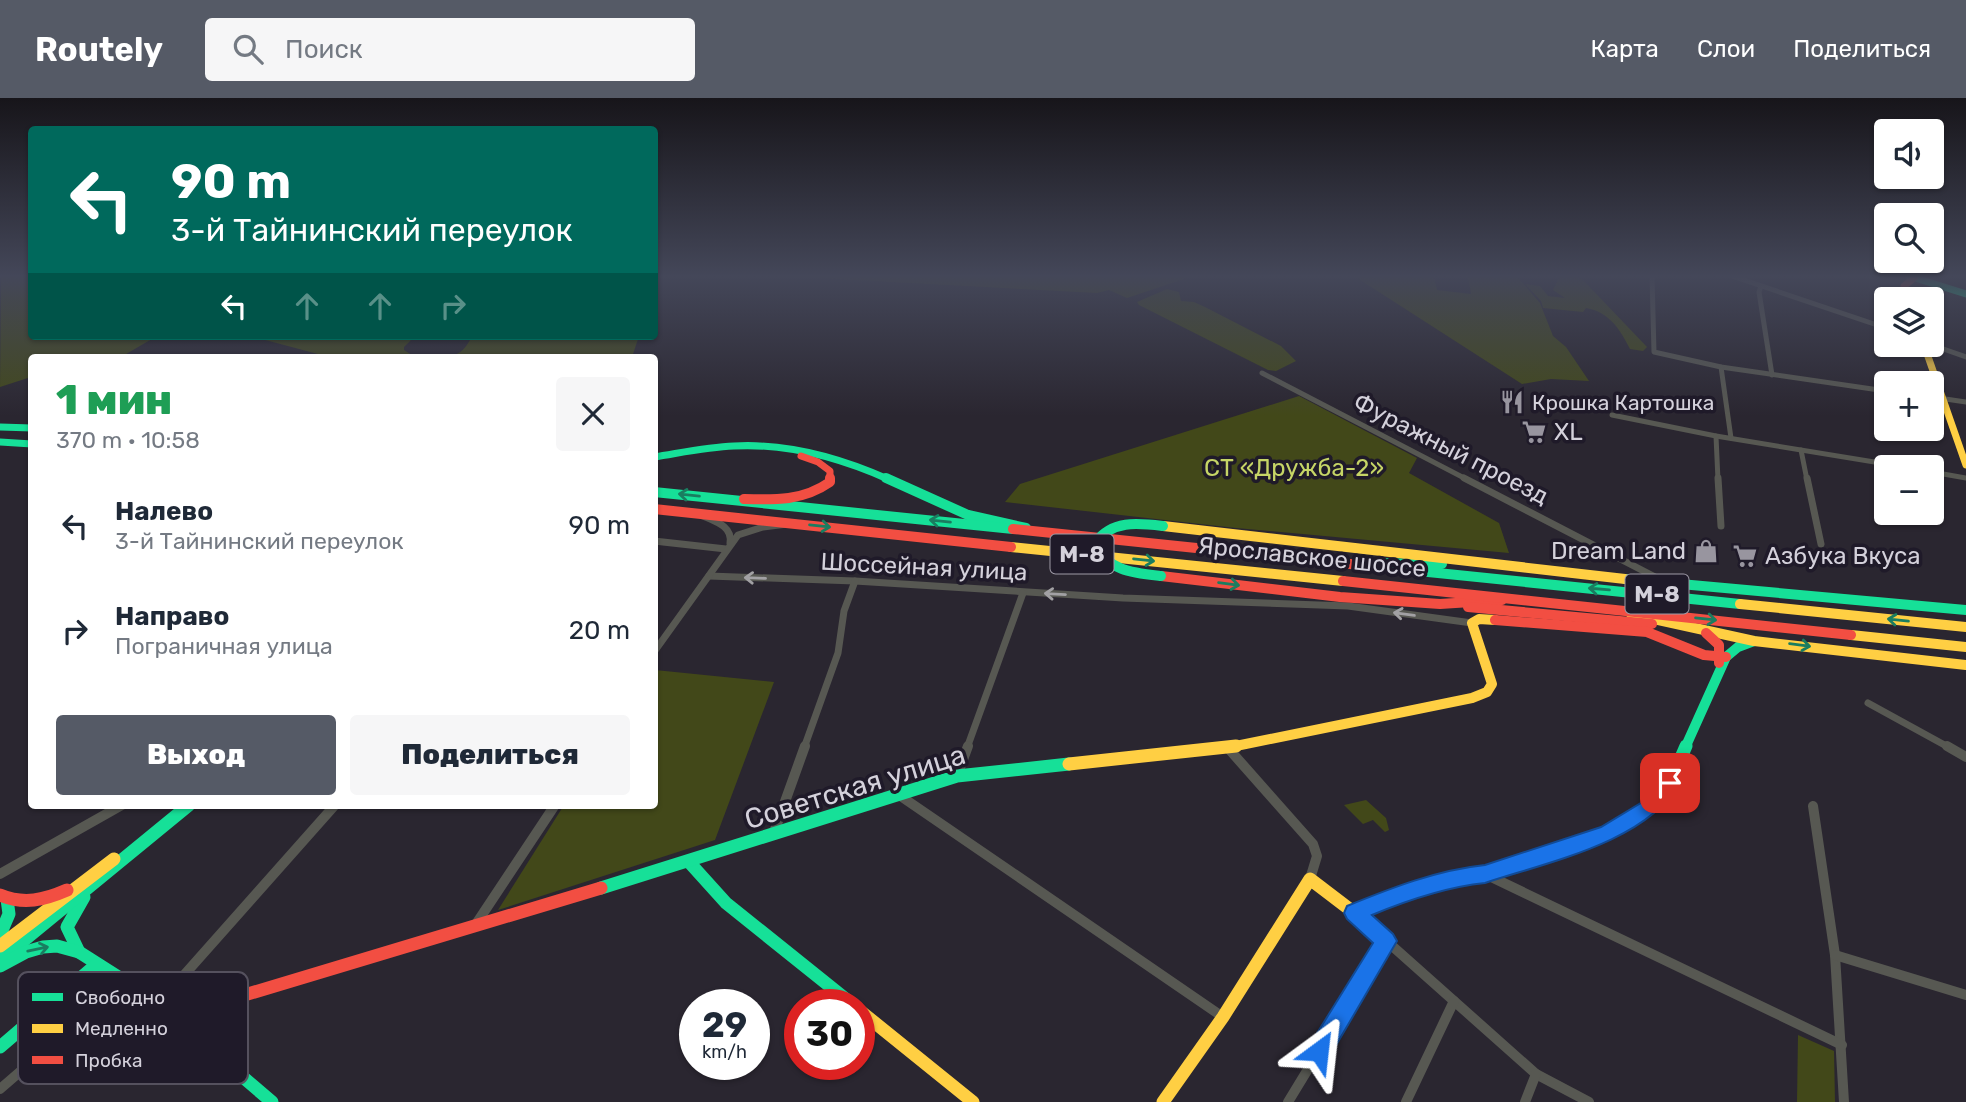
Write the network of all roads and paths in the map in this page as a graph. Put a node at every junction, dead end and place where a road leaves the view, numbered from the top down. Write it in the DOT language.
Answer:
graph roads {
  1 [pos="1653,323"];
  2 [pos="1764,323"];
  3 [pos="1944,349"];
  4 [pos="1966,357"];
  5 [pos="1721,367"];
  6 [pos="1262,373"];
  7 [pos="1772,375"];
  8 [pos="1874,389"];
  9 [pos="1944,399"];
  10 [pos="1966,402"];
  11 [pos="1612,415"];
  12 [pos="1944,416"];
  13 [pos="0,427"];
  14 [pos="28,428"];
  15 [pos="1716,436"];
  16 [pos="1731,438"];
  17 [pos="0,442"];
  18 [pos="28,444"];
  19 [pos="1801,450"];
  20 [pos="658,458"];
  21 [pos="658,459"];
  22 [pos="1874,462"];
  23 [pos="1966,465"];
  24 [pos="1944,474"];
  25 [pos="1966,478"];
  26 [pos="658,492"];
  27 [pos="728,499"];
  28 [pos="658,509"];
  29 [pos="699,513"];
  30 [pos="793,523"];
  31 [pos="1721,526"];
  32 [pos="1047,532"];
  33 [pos="658,541"];
  34 [pos="1821,544"];
  35 [pos="728,546"];
  36 [pos="1623,561"];
  37 [pos="1349,564"];
  38 [pos="1575,574"];
  39 [pos="709,576"];
  40 [pos="1633,580"];
  41 [pos="855,581"];
  42 [pos="1668,583"];
  43 [pos="1023,593"];
  44 [pos="1509,599"];
  45 [pos="1440,604"];
  46 [pos="1613,610"];
  47 [pos="1966,610"];
  48 [pos="1472,622"];
  49 [pos="1685,627"];
  50 [pos="1966,627"];
  51 [pos="1701,631"];
  52 [pos="1754,640"];
  53 [pos="658,647"];
  54 [pos="1966,647"];
  55 [pos="1723,657"];
  56 [pos="1966,664"];
  57 [pos="1868,703"];
  58 [pos="1228,748"];
  59 [pos="1966,757"];
  60 [pos="957,776"];
  61 [pos="898,795"];
  62 [pos="1813,806"];
  63 [pos="115,809"];
  64 [pos="174,809"];
  65 [pos="184,809"];
  66 [pos="331,809"];
  67 [pos="552,809"];
  68 [pos="773,835"];
  69 [pos="689,862"];
  70 [pos="0,874"];
  71 [pos="1485,874"];
  72 [pos="94,879"];
  73 [pos="1310,879"];
  74 [pos="3,897"];
  75 [pos="1351,910"];
  76 [pos="473,928"];
  77 [pos="0,935"];
  78 [pos="1386,941"];
  79 [pos="0,946"];
  80 [pos="79,952"];
  81 [pos="1835,955"];
  82 [pos="0,960"];
  83 [pos="97,964"];
  84 [pos="0,966"];
  85 [pos="88,972"];
  86 [pos="111,972"];
  87 [pos="187,972"];
  88 [pos="833,989"];
  89 [pos="248,994"];
  90 [pos="1966,995"];
  91 [pos="1454,1001"];
  92 [pos="1223,1017"];
  93 [pos="875,1023"];
  94 [pos="18,1032"];
  95 [pos="1842,1045"];
  96 [pos="0,1047"];
  97 [pos="18,1073"];
  98 [pos="1536,1074"];
  99 [pos="248,1081"];
  100 [pos="0,1089"];
  101 [pos="272,1102"];
  102 [pos="973,1102"];
  103 [pos="1163,1102"];
  104 [pos="1288,1102"];
  105 [pos="1406,1102"];
  106 [pos="1525,1102"];
  107 [pos="1589,1102"];
  108 [pos="1844,1102"];
  1 -- 5 [label="street"];
  2 -- 7 [label="street"];
  3 -- 4 [label="street"];
  5 -- 7 [label="street"];
  5 -- 16 [label="street"];
  6 -- 36 [label="street, Фуражный проезд"];
  7 -- 8 [label="street"];
  9 -- 10 [label="street"];
  11 -- 15 [label="street"];
  12 -- 23 [label="main road"];
  13 -- 14 [label="main road"];
  15 -- 16 [label="street"];
  15 -- 31 [label="street"];
  16 -- 19 [label="street"];
  17 -- 18 [label="main road"];
  19 -- 22 [label="street"];
  19 -- 34 [label="street"];
  20 -- 32 [label="main road"];
  21 -- 27 [label="main road"];
  24 -- 25 [label="street"];
  27 -- 26 [label="main road, Ярославское шоссе / М-8, one-way"];
  32 -- 27 [label="main road, Ярославское шоссе / М-8, one-way"];
  28 -- 29 [label="main road, Ярославское шоссе / М-8"];
  29 -- 30 [label="main road, Ярославское шоссе / М-8"];
  29 -- 35 [label="street"];
  30 -- 35 [label="street"];
  30 -- 44 [label="main road, Ярославское шоссе / М-8, one-way"];
  32 -- 37 [label="main road, Ярославское шоссе / М-8"];
  33 -- 35 [label="street"];
  35 -- 39 [label="street"];
  36 -- 40 [label="street"];
  36 -- 42 [label="street, Фуражный проезд"];
  37 -- 38 [label="main road"];
  50 -- 37 [label="main road, Ярославское шоссе / М-8, one-way"];
  38 -- 40 [label="main road"];
  38 -- 45 [label="main road, one-way, bridge"];
  41 -- 39 [label="street, Шоссейная улица, one-way"];
  39 -- 53 [label="street"];
  40 -- 42 [label="main road"];
  41 -- 43 [label="street, Шоссейная улица"];
  41 -- 68 [label="street"];
  42 -- 47 [label="main road"];
  48 -- 43 [label="street, Шоссейная улица, one-way"];
  43 -- 60 [label="street"];
  44 -- 45 [label="main road"];
  44 -- 46 [label="main road, Ярославское шоссе / М-8"];
  45 -- 49 [label="main road"];
  46 -- 49 [label="main road"];
  46 -- 54 [label="main road, Ярославское шоссе / М-8, one-way"];
  48 -- 55 [label="main road"];
  48 -- 58 [label="main road, Советская улица"];
  49 -- 51 [label="main road"];
  51 -- 52 [label="main road"];
  51 -- 55 [label="main road"];
  52 -- 55 [label="main road"];
  52 -- 56 [label="main road, one-way"];
  55 -- 71 [label="main road"];
  57 -- 59 [label="street"];
  58 -- 60 [label="main road, Советская улица"];
  58 -- 73 [label="street"];
  60 -- 61 [label="main road, Советская улица"];
  61 -- 68 [label="main road, Советская улица"];
  61 -- 92 [label="street"];
  62 -- 81 [label="street"];
  63 -- 70 [label="street"];
  64 -- 72 [label="main road"];
  65 -- 72 [label="main road"];
  66 -- 87 [label="street"];
  67 -- 76 [label="street"];
  68 -- 69 [label="main road, Советская улица"];
  69 -- 76 [label="main road, Советская улица"];
  69 -- 88 [label="main road"];
  71 -- 75 [label="main road"];
  71 -- 95 [label="street"];
  72 -- 74 [label="main road"];
  72 -- 79 [label="main road"];
  72 -- 80 [label="main road"];
  72 -- 82 [label="main road"];
  73 -- 75 [label="main road"];
  73 -- 92 [label="main road"];
  74 -- 77 [label="main road"];
  75 -- 78 [label="street"];
  76 -- 89 [label="main road, Советская улица"];
  78 -- 91 [label="street"];
  78 -- 104 [label="street"];
  80 -- 83 [label="main road"];
  84 -- 80 [label="main road, one-way"];
  81 -- 90 [label="street"];
  81 -- 95 [label="street"];
  83 -- 85 [label="main road"];
  83 -- 86 [label="main road"];
  91 -- 98 [label="street"];
  91 -- 105 [label="street"];
  92 -- 103 [label="main road"];
  93 -- 102 [label="main road"];
  94 -- 96 [label="main road"];
  95 -- 108 [label="street"];
  97 -- 100 [label="street"];
  98 -- 106 [label="street"];
  98 -- 107 [label="street"];
  99 -- 101 [label="main road"];
}
